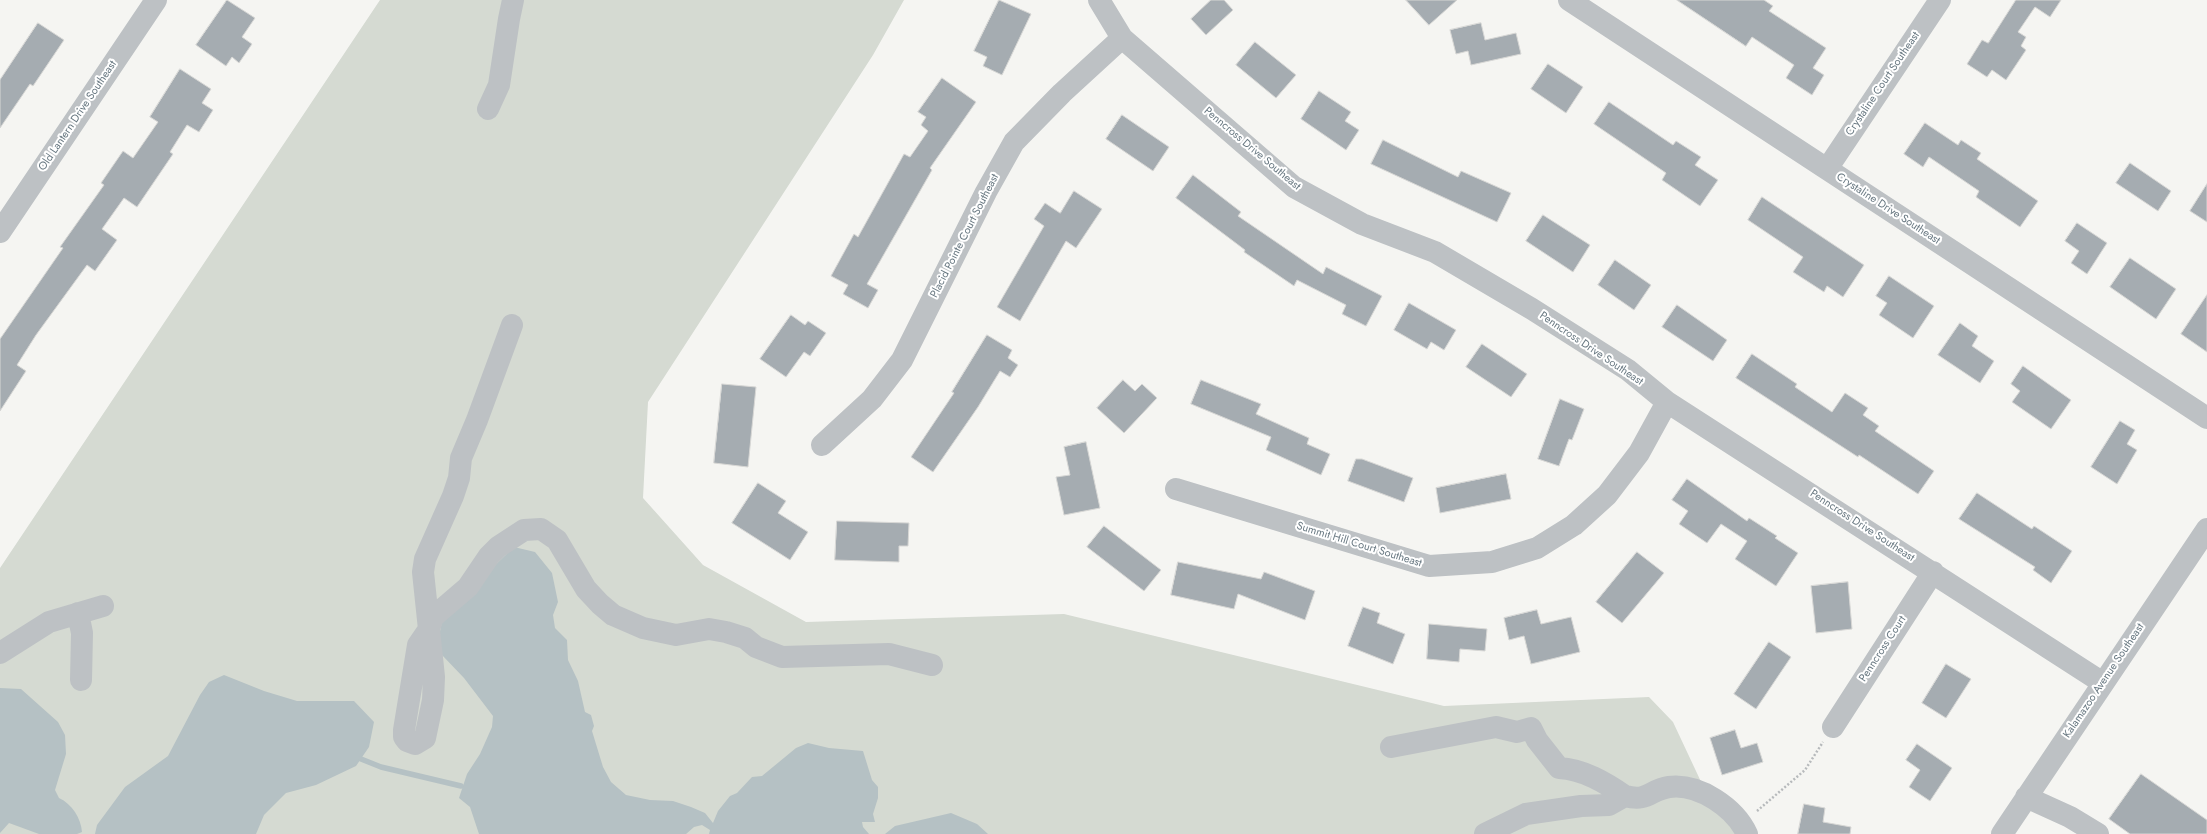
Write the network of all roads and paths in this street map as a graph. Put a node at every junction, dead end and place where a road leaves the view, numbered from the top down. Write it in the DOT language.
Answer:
graph roads {
  1 [pos="156,0"];
  2 [pos="513,0"];
  3 [pos="1099,0"];
  4 [pos="1569,0"];
  5 [pos="1940,0"];
  6 [pos="1122,38"];
  7 [pos="488,109"];
  8 [pos="1827,169"];
  9 [pos="0,232"];
  10 [pos="512,325"];
  11 [pos="1667,402"];
  12 [pos="2207,418"];
  13 [pos="822,445"];
  14 [pos="1176,489"];
  15 [pos="2207,529"];
  16 [pos="1933,572"];
  17 [pos="103,606"];
  18 [pos="78,613"];
  19 [pos="0,653"];
  20 [pos="932,665"];
  21 [pos="81,680"];
  22 [pos="2103,683"];
  23 [pos="1833,727"];
  24 [pos="1391,747"];
  25 [pos="1625,796"];
  26 [pos="2026,797"];
  27 [pos="1745,829"];
  28 [pos="1485,834"];
  29 [pos="2002,834"];
  30 [pos="2098,834"];
  1 -- 9 [label="street, Old Lantern Drive Southeast"];
  2 -- 7 [label="street"];
  3 -- 6 [label="street, Penncross Drive Southeast"];
  4 -- 8 [label="street, Crystaline Drive Southeast"];
  5 -- 8 [label="street, Crystaline Court Southeast"];
  6 -- 11 [label="street, Penncross Drive Southeast"];
  6 -- 13 [label="street, Placid Pointe Court Southeast"];
  8 -- 12 [label="street, Crystaline Drive Southeast"];
  10 -- 20 [label="street"];
  11 -- 14 [label="street, Summit Hill Court Southeast"];
  11 -- 16 [label="street, Penncross Drive Southeast"];
  15 -- 22 [label="street, Kalamazoo Avenue Southeast"];
  16 -- 22 [label="street, Penncross Drive Southeast"];
  16 -- 23 [label="street, Penncross Court"];
  17 -- 18 [label="street"];
  18 -- 19 [label="street"];
  18 -- 21 [label="street"];
  22 -- 26 [label="street, Kalamazoo Avenue Southeast"];
  23 -- 27 [label="path"];
  24 -- 25 [label="street"];
  25 -- 27 [label="street"];
  25 -- 28 [label="street"];
  26 -- 29 [label="street, Kalamazoo Avenue Southeast"];
  26 -- 30 [label="street"];
}
